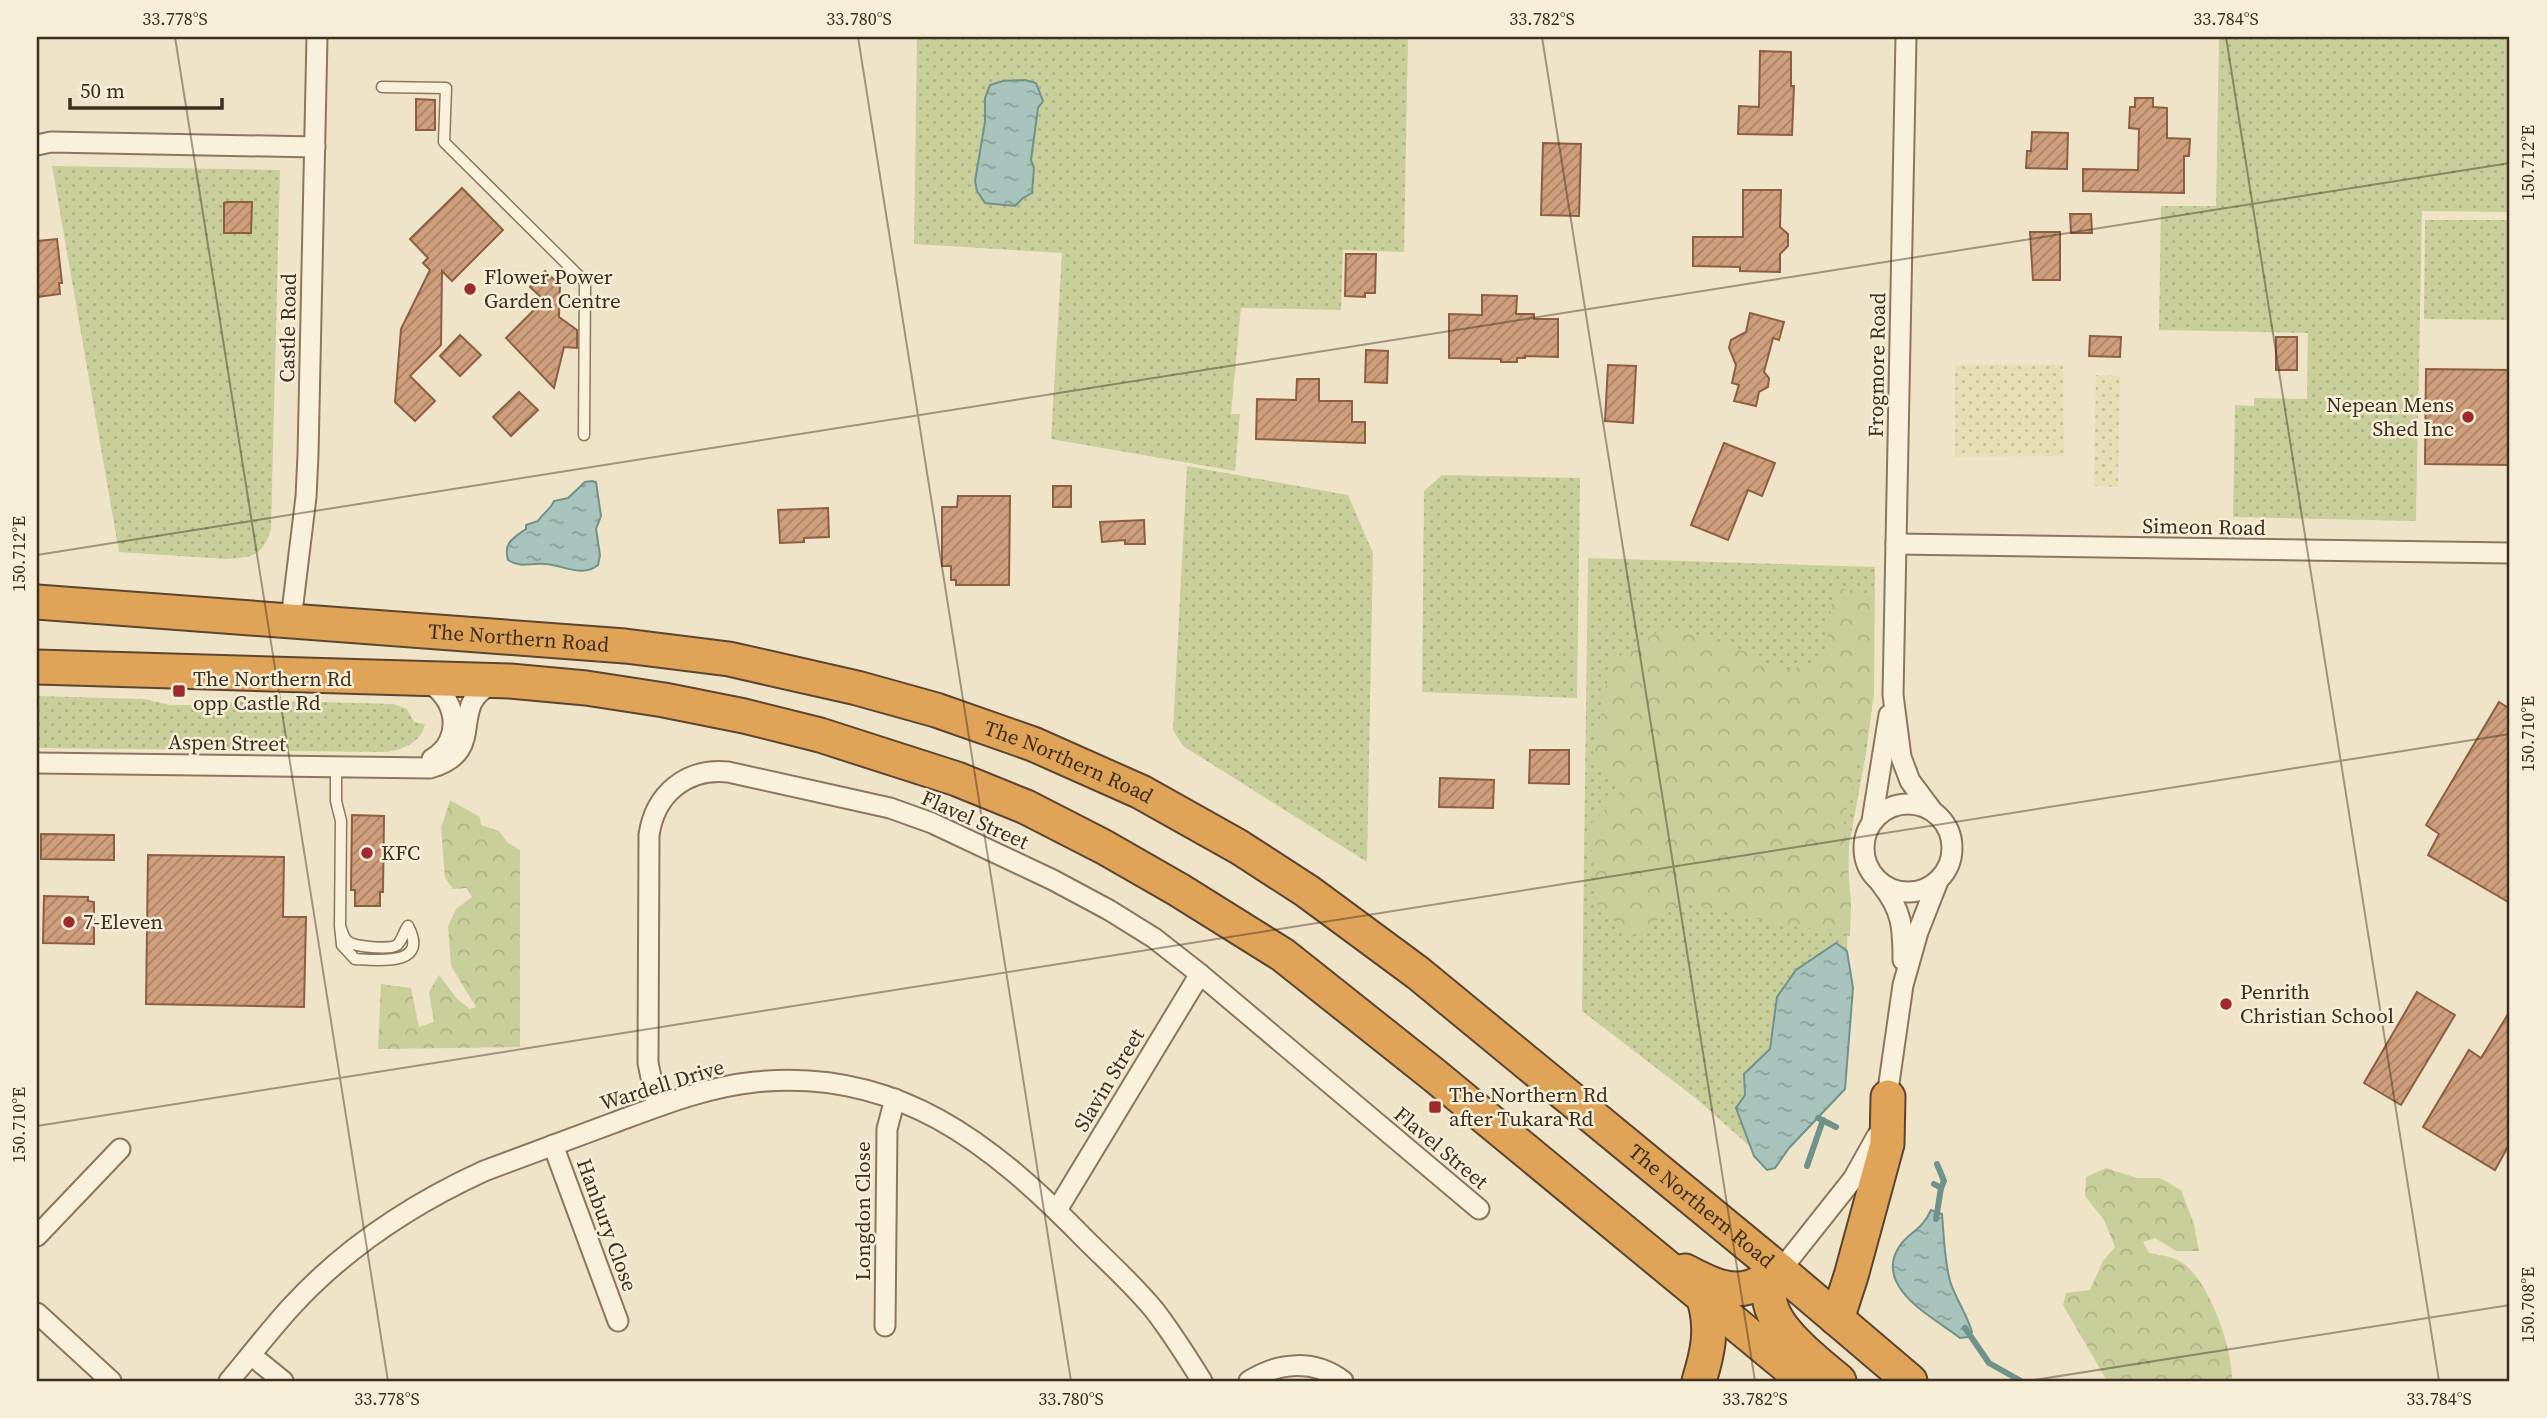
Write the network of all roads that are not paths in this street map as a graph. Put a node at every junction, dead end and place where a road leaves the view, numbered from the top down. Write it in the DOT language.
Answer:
graph roads {
  1 [pos="317,37"];
  2 [pos="1906,37"];
  3 [pos="382,87"];
  4 [pos="37,145"];
  5 [pos="315,147"];
  6 [pos="584,435"];
  7 [pos="1896,544"];
  8 [pos="2510,553"];
  9 [pos="37,602"];
  10 [pos="291,620"];
  11 [pos="37,667"];
  12 [pos="416,678"];
  13 [pos="510,681"];
  14 [pos="1893,695"];
  15 [pos="37,763"];
  16 [pos="336,767"];
  17 [pos="416,768"];
  18 [pos="1931,809"];
  19 [pos="1872,821"];
  20 [pos="1938,881"];
  21 [pos="1879,882"];
  22 [pos="340,926"];
  23 [pos="1200,974"];
  24 [pos="1903,985"];
  25 [pos="1888,1097"];
  26 [pos="895,1098"];
  27 [pos="657,1106"];
  28 [pos="553,1145"];
  29 [pos="120,1149"];
  30 [pos="1479,1209"];
  31 [pos="1057,1210"];
  32 [pos="37,1236"];
  33 [pos="1641,1247"];
  34 [pos="1780,1271"];
  35 [pos="1704,1299"];
  36 [pos="37,1313"];
  37 [pos="1837,1319"];
  38 [pos="618,1321"];
  39 [pos="885,1326"];
  40 [pos="251,1355"];
  41 [pos="111,1381"];
  42 [pos="229,1381"];
  43 [pos="283,1381"];
  44 [pos="1202,1381"];
  45 [pos="1249,1381"];
  46 [pos="1343,1381"];
  47 [pos="1699,1381"];
  48 [pos="1805,1381"];
  49 [pos="1839,1381"];
  50 [pos="1910,1381"];
  1 -- 5 [label="street, Castle Road"];
  2 -- 7 [label="street, Frogmore Road"];
  3 -- 6 [label="lane"];
  4 -- 5 [label="street"];
  5 -- 10 [label="street, Castle Road"];
  7 -- 8 [label="street, Simeon Road"];
  7 -- 14 [label="street, Frogmore Road"];
  9 -- 10 [label="highway, The Northern Road"];
  10 -- 34 [label="highway, The Northern Road"];
  11 -- 12 [label="highway, The Northern Road"];
  12 -- 13 [label="highway, The Northern Road"];
  12 -- 17 [label="street"];
  13 -- 17 [label="street, Aspen Street"];
  13 -- 33 [label="highway, The Northern Road"];
  14 -- 18 [label="street, Frogmore Road"];
  14 -- 19 [label="street, Frogmore Road"];
  15 -- 16 [label="street, Aspen Street"];
  16 -- 17 [label="street, Aspen Street"];
  16 -- 22 [label="lane"];
  18 -- 19 [label="street"];
  18 -- 20 [label="street"];
  19 -- 21 [label="street"];
  20 -- 21 [label="street"];
  20 -- 24 [label="street"];
  21 -- 24 [label="street"];
  22 -- 22 [label="lane"];
  23 -- 27 [label="street, Flavel Street"];
  23 -- 30 [label="street, Flavel Street"];
  23 -- 31 [label="street, Slavin Street"];
  24 -- 25 [label="street"];
  25 -- 34 [label="street"];
  25 -- 37 [label="highway"];
  26 -- 27 [label="street, Wardell Drive"];
  26 -- 31 [label="street, Wardell Drive"];
  26 -- 39 [label="street, Longdon Close"];
  27 -- 28 [label="street, Wardell Drive"];
  28 -- 38 [label="street, Hanbury Close"];
  28 -- 40 [label="street, Wardell Drive"];
  29 -- 32 [label="street"];
  31 -- 44 [label="street, Wardell Drive"];
  33 -- 34 [label="highway"];
  33 -- 35 [label="highway, The Northern Road"];
  34 -- 37 [label="highway, The Northern Road"];
  34 -- 49 [label="highway"];
  35 -- 47 [label="highway"];
  35 -- 48 [label="highway, The Northern Road"];
  36 -- 41 [label="street"];
  37 -- 50 [label="highway, The Northern Road"];
  40 -- 42 [label="street, Wardell Drive"];
  40 -- 43 [label="street"];
  45 -- 46 [label="street"];
}
